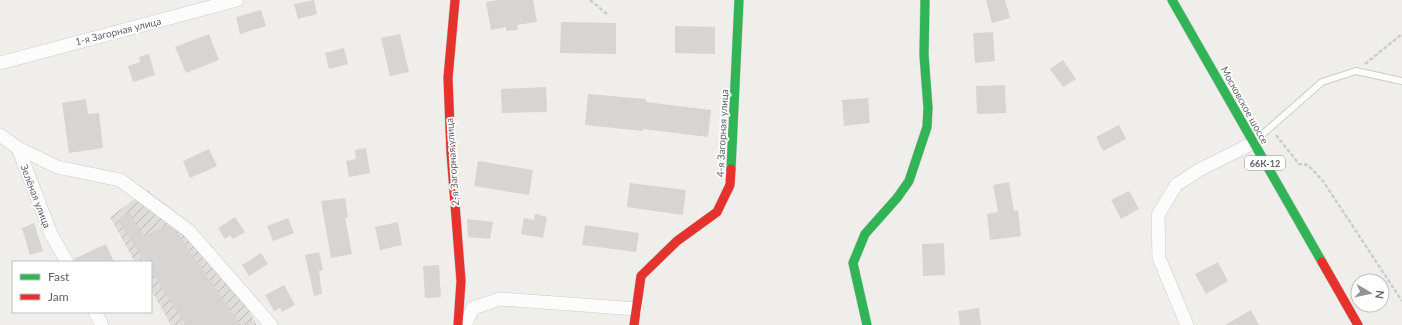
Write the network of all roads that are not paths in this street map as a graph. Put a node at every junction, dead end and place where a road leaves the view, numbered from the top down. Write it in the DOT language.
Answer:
graph roads {
  1 [pos="237,0"];
  2 [pos="456,0"];
  3 [pos="739,0"];
  4 [pos="925,0"];
  5 [pos="1172,0"];
  6 [pos="0,62"];
  7 [pos="1402,80"];
  8 [pos="0,135"];
  9 [pos="1253,143"];
  10 [pos="18,148"];
  11 [pos="66,261"];
  12 [pos="636,308"];
  13 [pos="96,313"];
  14 [pos="102,325"];
  15 [pos="271,325"];
  16 [pos="458,325"];
  17 [pos="465,325"];
  18 [pos="634,325"];
  19 [pos="867,325"];
  20 [pos="1187,325"];
  21 [pos="1358,325"];
  1 -- 6 [label="street, 1-я Загорная улица"];
  2 -- 16 [label="street, 2-я Загорная улица"];
  3 -- 12 [label="street, 4-я Загорная улица"];
  4 -- 19 [label="street"];
  5 -- 9 [label="street, Московское шоссе / 66К-12"];
  7 -- 9 [label="lane"];
  8 -- 10 [label="street"];
  9 -- 20 [label="street"];
  9 -- 21 [label="street, Московское шоссе / 66К-12"];
  10 -- 11 [label="street, Зелёная улица"];
  10 -- 15 [label="street"];
  12 -- 17 [label="street"];
  12 -- 18 [label="street, 4-я Загорная улица"];
  13 -- 14 [label="street"];
}
